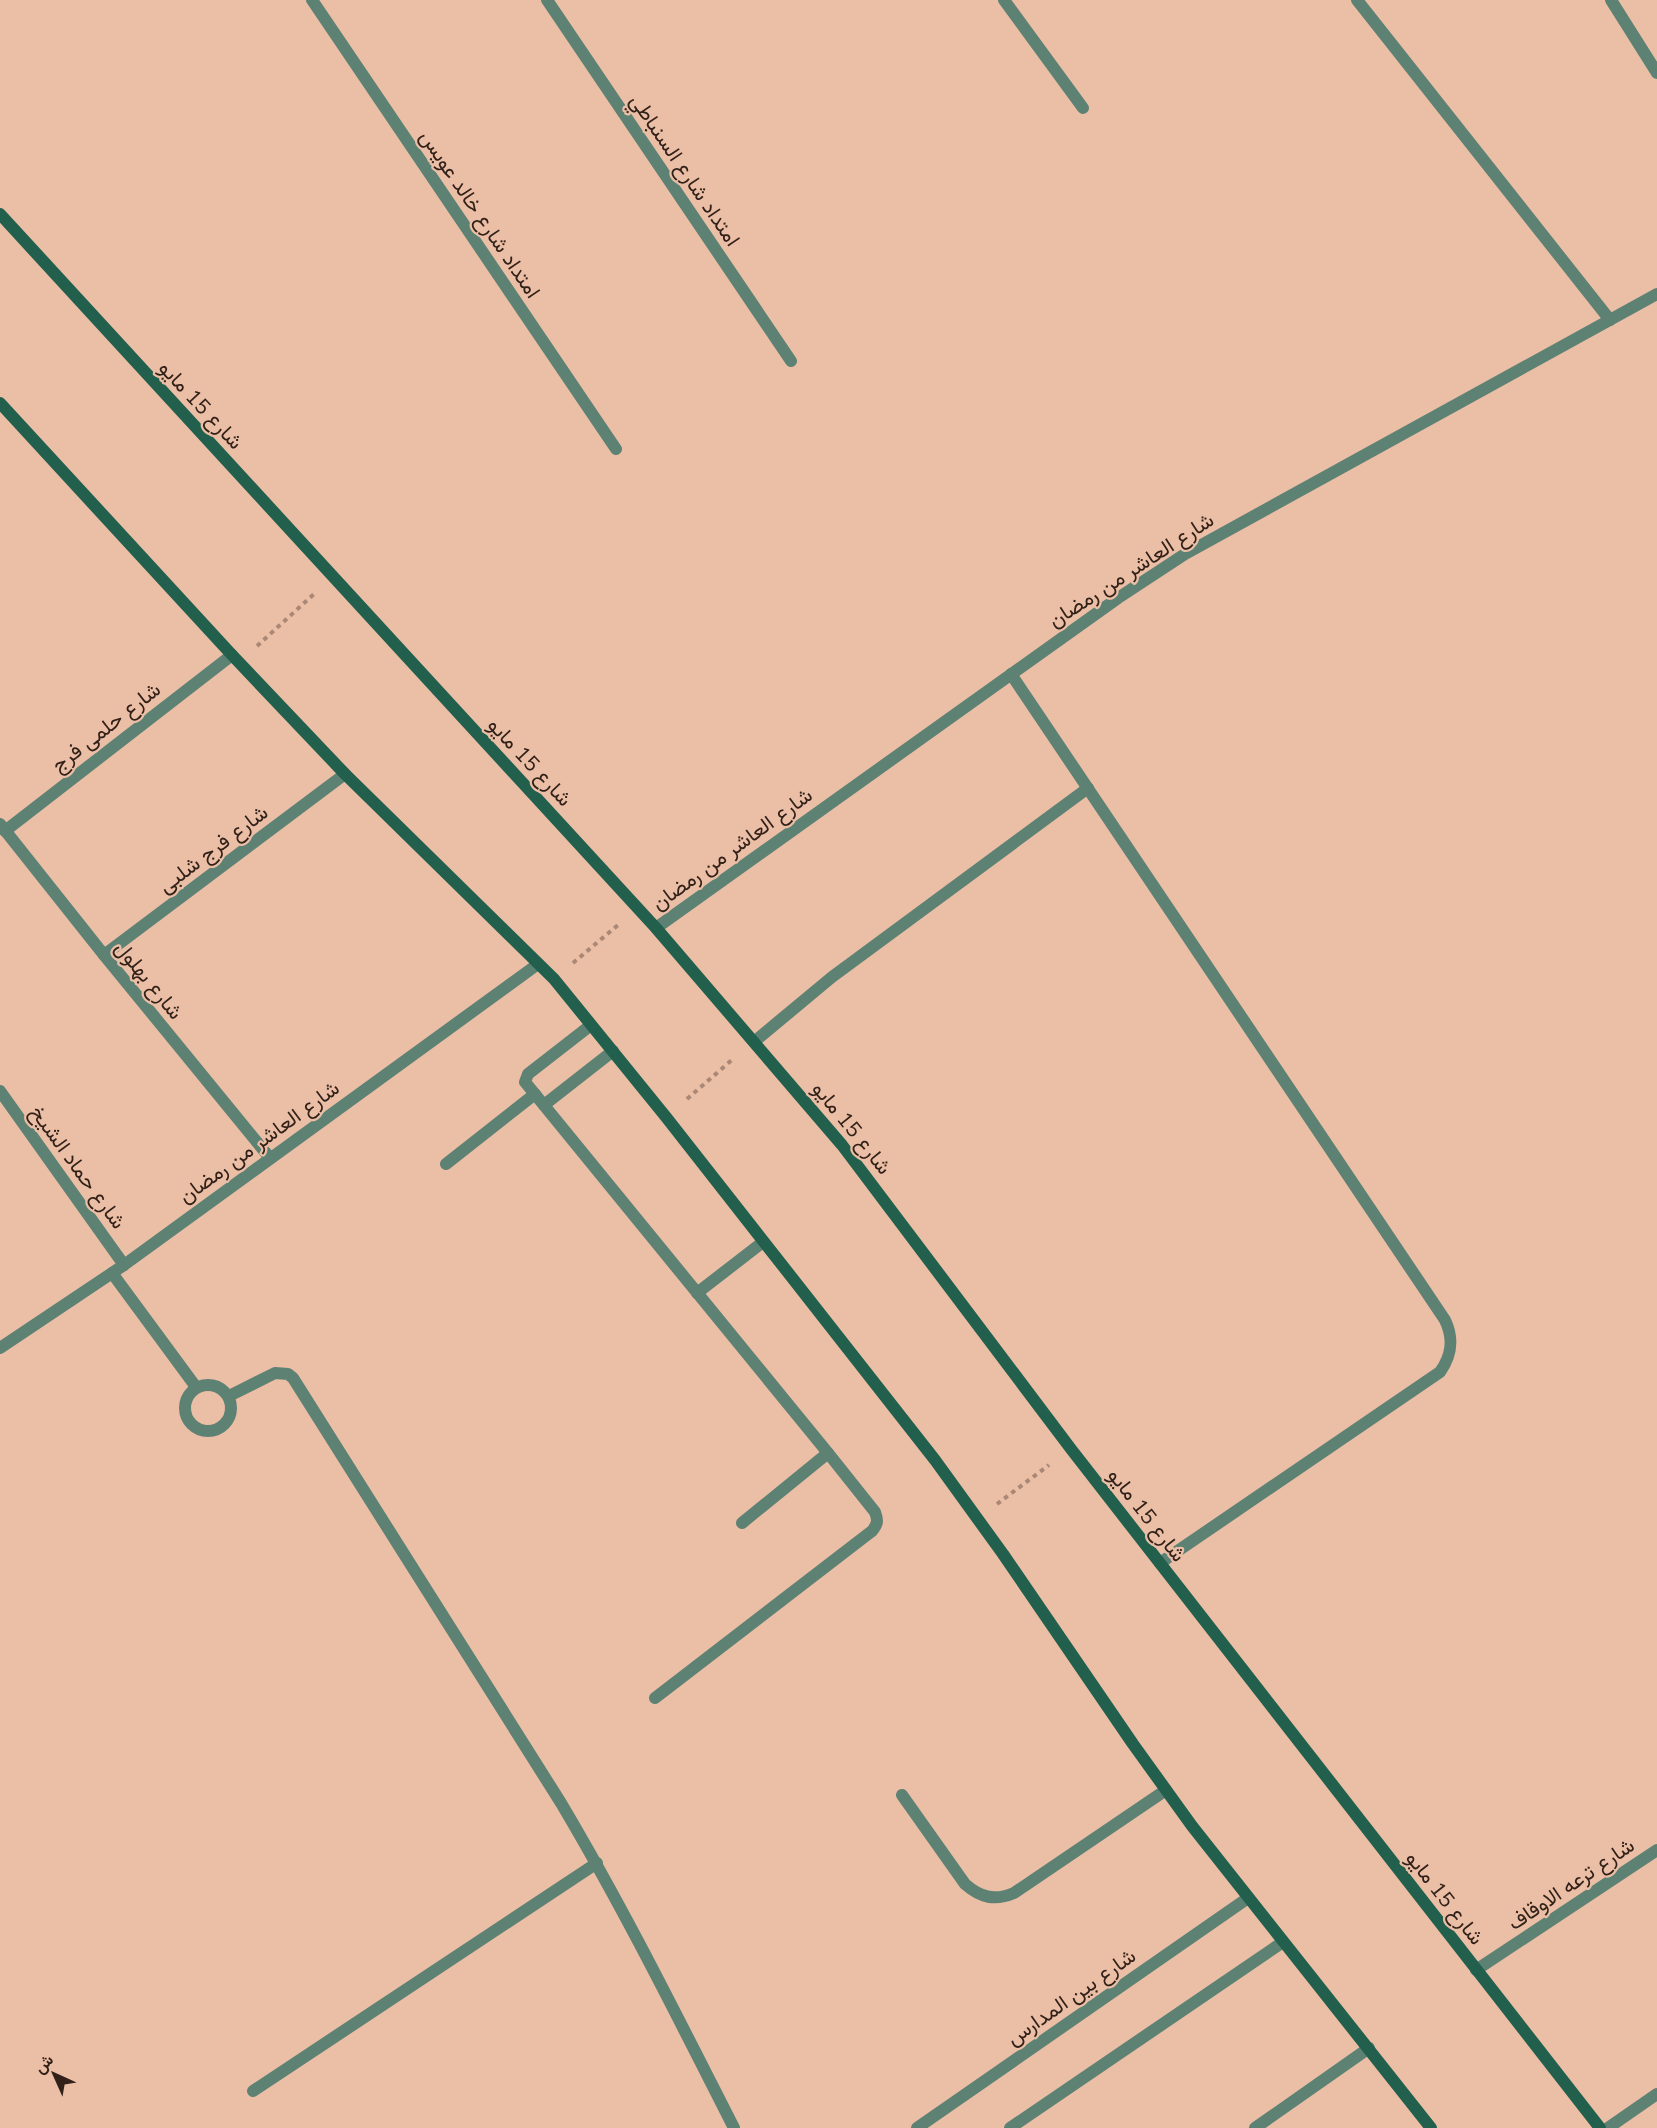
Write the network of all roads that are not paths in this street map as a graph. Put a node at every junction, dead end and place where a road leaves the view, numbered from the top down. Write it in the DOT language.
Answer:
graph roads {
  1 [pos="312,0"];
  2 [pos="547,0"];
  3 [pos="1004,0"];
  4 [pos="1357,0"];
  5 [pos="1611,0"];
  6 [pos="1657,73"];
  7 [pos="1083,108"];
  8 [pos="0,214"];
  9 [pos="1657,294"];
  10 [pos="1610,320"];
  11 [pos="791,361"];
  12 [pos="0,403"];
  13 [pos="616,449"];
  14 [pos="235,658"];
  15 [pos="1011,674"];
  16 [pos="345,774"];
  17 [pos="1088,788"];
  18 [pos="3,828"];
  19 [pos="656,928"];
  20 [pos="104,956"];
  21 [pos="538,964"];
  22 [pos="591,1025"];
  23 [pos="755,1041"];
  24 [pos="613,1051"];
  25 [pos="0,1091"];
  26 [pos="535,1094"];
  27 [pos="544,1105"];
  28 [pos="270,1158"];
  29 [pos="446,1164"];
  30 [pos="763,1242"];
  31 [pos="124,1265"];
  32 [pos="112,1273"];
  33 [pos="697,1293"];
  34 [pos="0,1348"];
  35 [pos="196,1388"];
  36 [pos="229,1396"];
  37 [pos="828,1453"];
  38 [pos="742,1523"];
  39 [pos="1160,1563"];
  40 [pos="655,1698"];
  41 [pos="1166,1790"];
  42 [pos="902,1796"];
  43 [pos="1657,1850"];
  44 [pos="597,1863"];
  45 [pos="1248,1898"];
  46 [pos="1282,1942"];
  47 [pos="1476,1970"];
  48 [pos="1369,2048"];
  49 [pos="253,2091"];
  50 [pos="1657,2094"];
  51 [pos="734,2128"];
  52 [pos="917,2128"];
  53 [pos="1010,2128"];
  54 [pos="1255,2128"];
  55 [pos="1431,2128"];
  56 [pos="1600,2128"];
  57 [pos="1608,2128"];
  1 -- 13 [label="street, امتداد شارع خالد عويس"];
  2 -- 11 [label="street, امتداد شارع السنباطي"];
  3 -- 7 [label="street"];
  4 -- 10 [label="street"];
  5 -- 6 [label="street"];
  8 -- 19 [label="main road, شارع 15 مايو"];
  9 -- 10 [label="street, شارع العاشر من رمضان"];
  10 -- 15 [label="street, شارع العاشر من رمضان"];
  12 -- 14 [label="main road"];
  14 -- 16 [label="main road"];
  14 -- 18 [label="street, شارع حلمى فرج"];
  15 -- 17 [label="street"];
  15 -- 19 [label="street, شارع العاشر من رمضان"];
  16 -- 20 [label="street, شارع فرج شلبى"];
  16 -- 21 [label="main road"];
  17 -- 23 [label="street"];
  17 -- 39 [label="street"];
  18 -- 20 [label="street, شارع بهلول"];
  19 -- 23 [label="main road, شارع 15 مايو"];
  20 -- 28 [label="street, شارع بهلول"];
  21 -- 22 [label="main road"];
  21 -- 28 [label="street, شارع العاشر من رمضان"];
  22 -- 24 [label="main road"];
  22 -- 26 [label="street"];
  23 -- 39 [label="main road, شارع 15 مايو"];
  24 -- 27 [label="street"];
  24 -- 30 [label="main road"];
  25 -- 31 [label="street, شارع حماد الشيخ"];
  26 -- 27 [label="street"];
  26 -- 29 [label="street"];
  27 -- 33 [label="street"];
  28 -- 31 [label="street, شارع العاشر من رمضان"];
  30 -- 33 [label="street"];
  30 -- 41 [label="main road"];
  31 -- 32 [label="street, شارع العاشر من رمضان"];
  32 -- 34 [label="street, شارع العاشر من رمضان"];
  32 -- 35 [label="street"];
  33 -- 37 [label="street"];
  35 -- 36 [label="street"];
  35 -- 36 [label="street"];
  36 -- 44 [label="street"];
  37 -- 38 [label="street"];
  37 -- 40 [label="street"];
  39 -- 47 [label="main road, شارع 15 مايو"];
  41 -- 42 [label="street"];
  41 -- 45 [label="main road"];
  43 -- 47 [label="street, شارع ترعه الاوقاف"];
  44 -- 49 [label="street"];
  44 -- 51 [label="street"];
  45 -- 46 [label="main road"];
  45 -- 52 [label="street, شارع بين المدارس"];
  46 -- 48 [label="main road"];
  46 -- 53 [label="street"];
  47 -- 56 [label="main road, شارع 15 مايو"];
  48 -- 54 [label="street"];
  48 -- 55 [label="main road"];
  50 -- 57 [label="street"];
}
